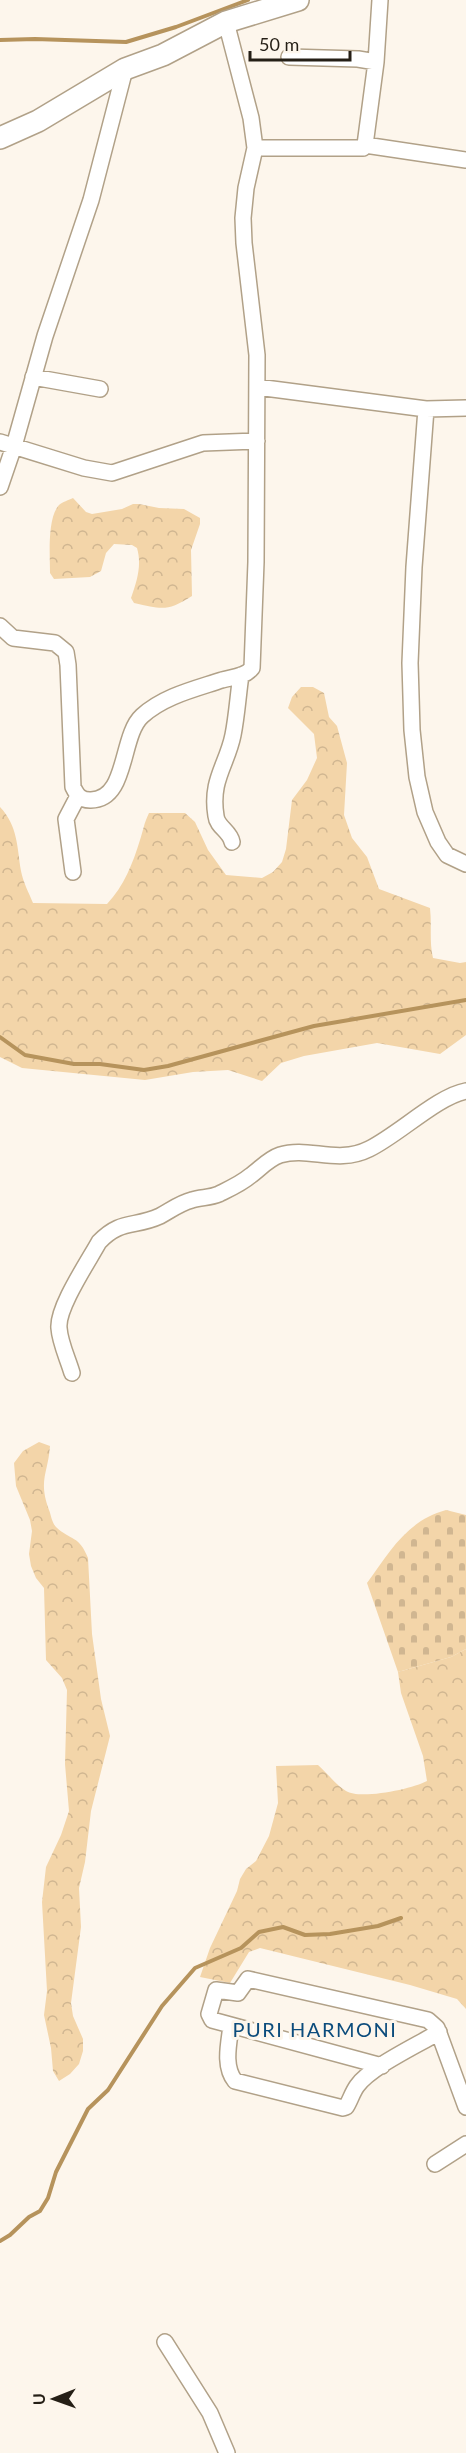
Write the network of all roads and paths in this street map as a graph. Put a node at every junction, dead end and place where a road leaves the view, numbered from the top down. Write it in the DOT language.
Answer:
graph roads {
  1 [pos="298,0"];
  2 [pos="380,0"];
  3 [pos="228,26"];
  4 [pos="289,57"];
  5 [pos="376,62"];
  6 [pos="125,69"];
  7 [pos="0,138"];
  8 [pos="365,145"];
  9 [pos="255,148"];
  10 [pos="466,160"];
  11 [pos="33,377"];
  12 [pos="256,387"];
  13 [pos="100,389"];
  14 [pos="466,408"];
  15 [pos="426,409"];
  16 [pos="257,441"];
  17 [pos="7,444"];
  18 [pos="0,487"];
  19 [pos="0,626"];
  20 [pos="241,675"];
  21 [pos="78,796"];
  22 [pos="232,842"];
  23 [pos="466,864"];
  24 [pos="73,872"];
  25 [pos="466,1090"];
  26 [pos="72,1373"];
  27 [pos="231,2026"];
  28 [pos="439,2032"];
  29 [pos="382,2066"];
  30 [pos="466,2107"];
  31 [pos="466,2144"];
  32 [pos="435,2164"];
  33 [pos="165,2342"];
  34 [pos="227,2453"];
  1 -- 3 [label="street"];
  2 -- 5 [label="street"];
  3 -- 6 [label="street"];
  3 -- 9 [label="street"];
  4 -- 5 [label="street"];
  5 -- 8 [label="street"];
  6 -- 7 [label="street"];
  6 -- 11 [label="street"];
  8 -- 9 [label="street"];
  8 -- 10 [label="street"];
  9 -- 12 [label="street"];
  11 -- 13 [label="street"];
  11 -- 17 [label="street"];
  12 -- 15 [label="street"];
  12 -- 16 [label="street"];
  14 -- 15 [label="street"];
  15 -- 23 [label="street"];
  16 -- 17 [label="street"];
  16 -- 20 [label="street"];
  17 -- 18 [label="street"];
  19 -- 21 [label="street"];
  20 -- 21 [label="street"];
  20 -- 22 [label="street"];
  21 -- 24 [label="street"];
  25 -- 26 [label="street"];
  27 -- 28 [label="street"];
  27 -- 29 [label="street"];
  27 -- 29 [label="street"];
  28 -- 29 [label="street"];
  28 -- 30 [label="street"];
  31 -- 32 [label="street"];
  33 -- 34 [label="street"];
}
